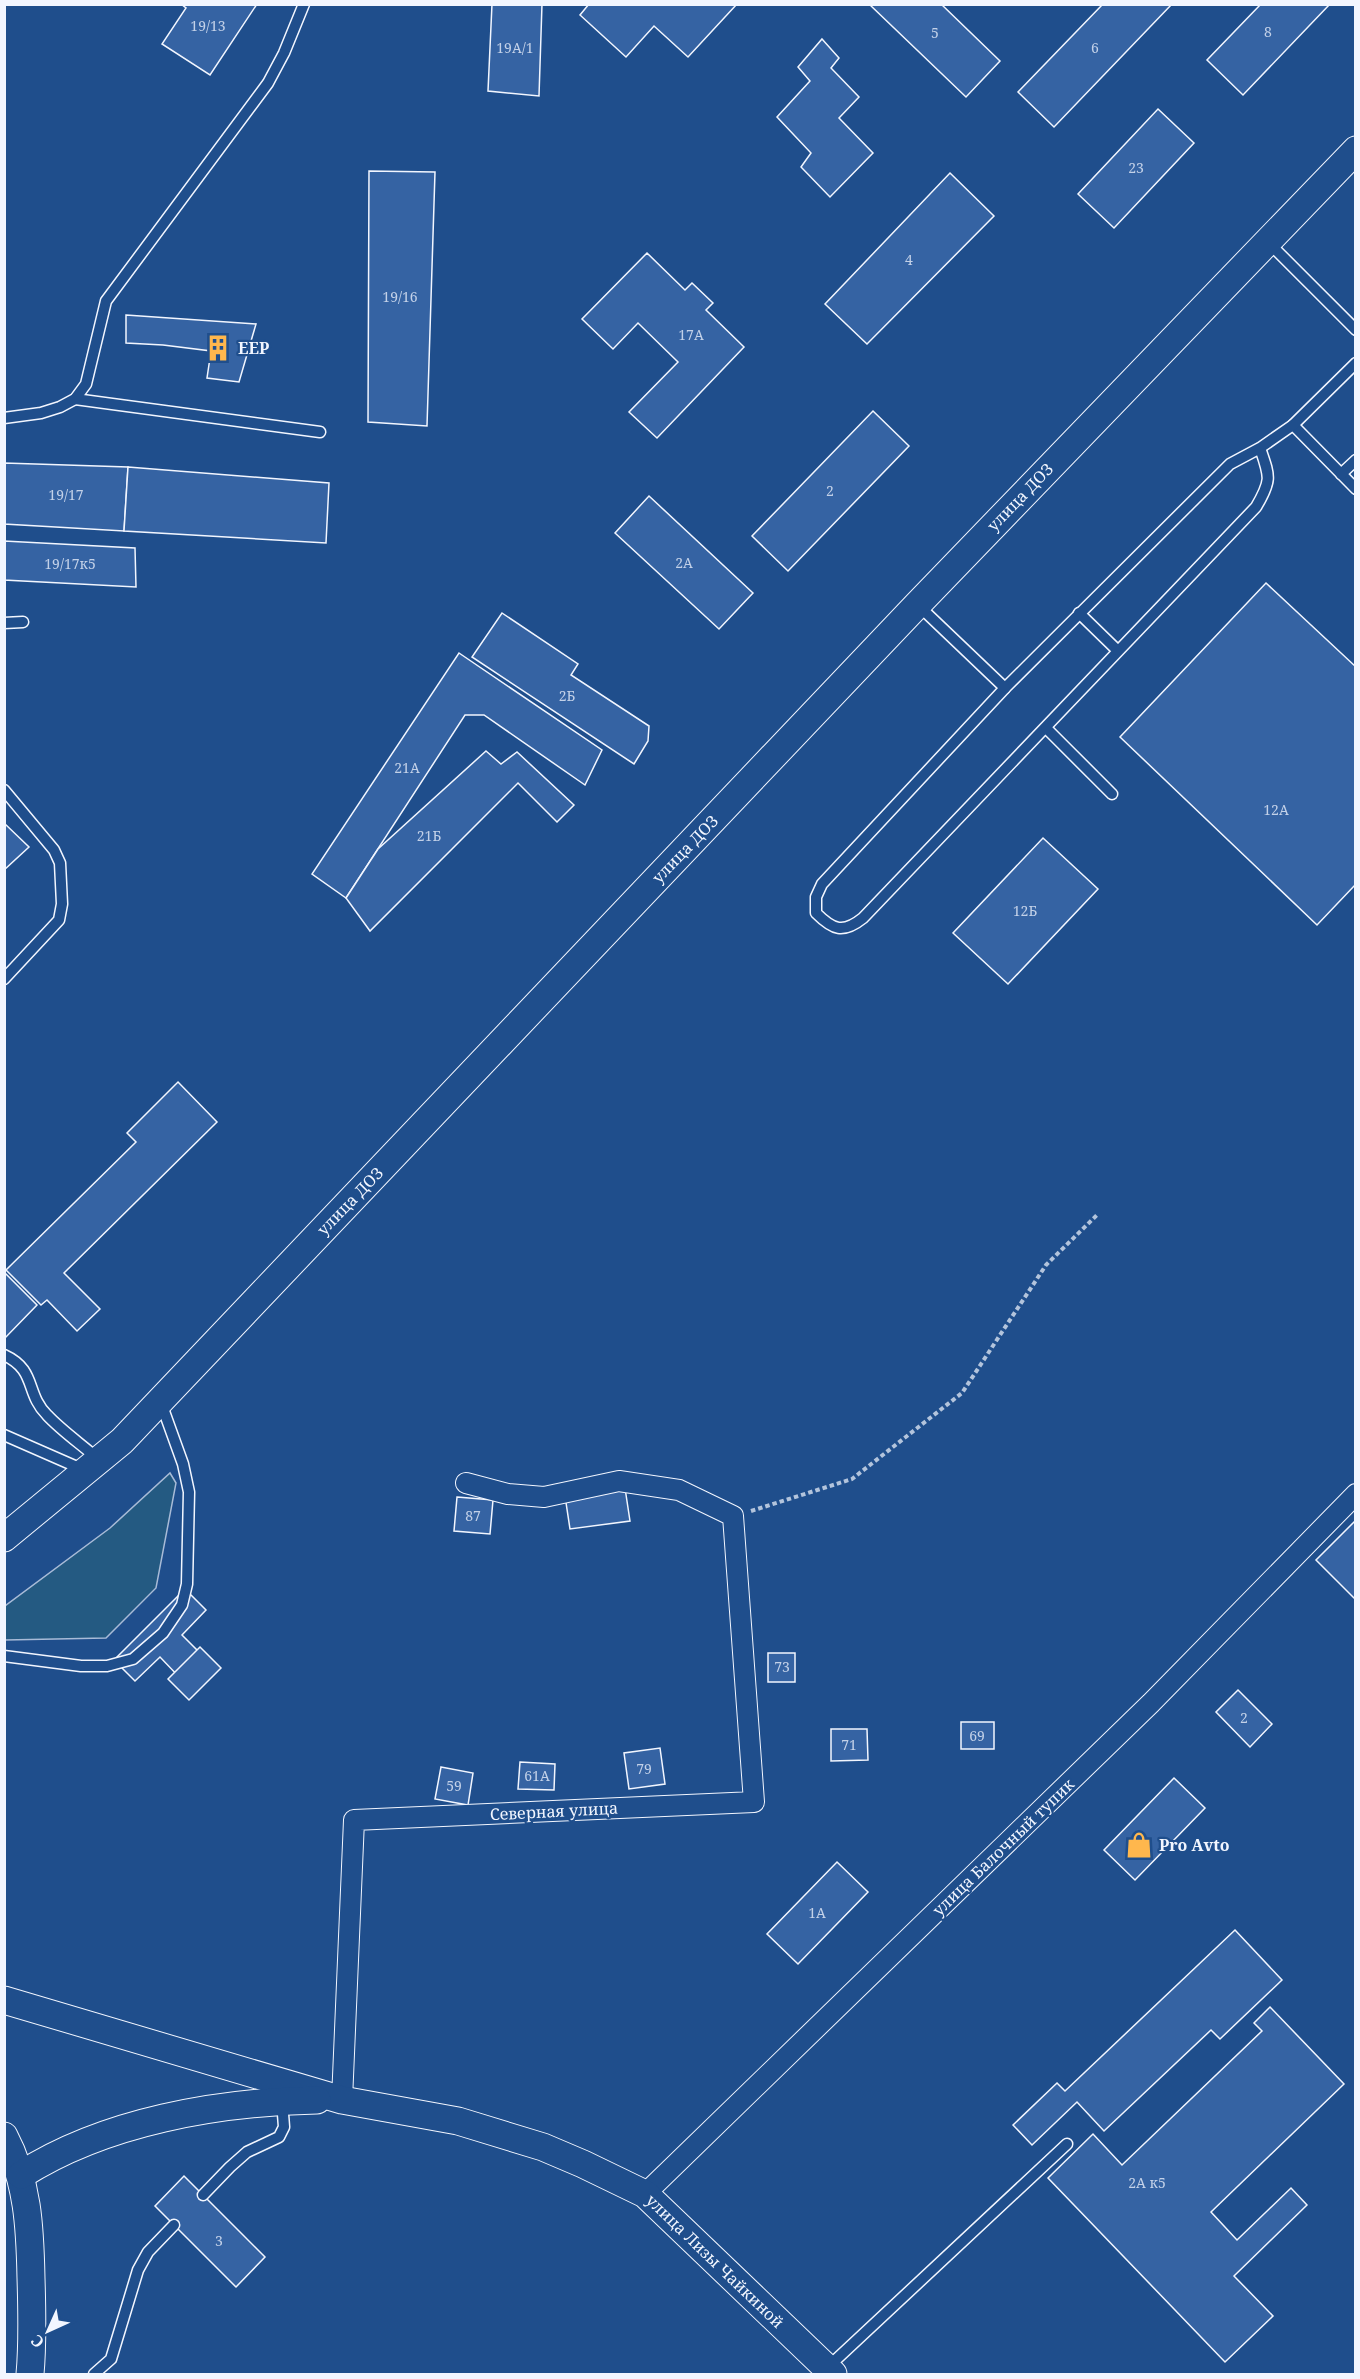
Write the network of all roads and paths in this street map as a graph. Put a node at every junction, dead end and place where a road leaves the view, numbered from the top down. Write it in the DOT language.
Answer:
graph roads {
  1 [pos="304,4"];
  2 [pos="1356,150"];
  3 [pos="1266,241"];
  4 [pos="1356,330"];
  5 [pos="1356,363"];
  6 [pos="75,399"];
  7 [pos="4,418"];
  8 [pos="1293,425"];
  9 [pos="320,432"];
  10 [pos="1260,448"];
  11 [pos="1356,460"];
  12 [pos="1341,474"];
  13 [pos="1356,489"];
  14 [pos="917,604"];
  15 [pos="1080,613"];
  16 [pos="23,622"];
  17 [pos="4,623"];
  18 [pos="1117,650"];
  19 [pos="1005,688"];
  20 [pos="1046,728"];
  21 [pos="4,790"];
  22 [pos="1112,794"];
  23 [pos="4,979"];
  24 [pos="1098,1214"];
  25 [pos="4,1355"];
  26 [pos="161,1400"];
  27 [pos="4,1435"];
  28 [pos="93,1466"];
  29 [pos="466,1483"];
  30 [pos="1356,1494"];
  31 [pos="734,1516"];
  32 [pos="4,1538"];
  33 [pos="4,1656"];
  34 [pos="4,2000"];
  35 [pos="342,2100"];
  36 [pos="282,2101"];
  37 [pos="4,2136"];
  38 [pos="1067,2144"];
  39 [pos="21,2175"];
  40 [pos="645,2194"];
  41 [pos="203,2195"];
  42 [pos="174,2225"];
  43 [pos="830,2371"];
  44 [pos="33,2373"];
  45 [pos="94,2374"];
  1 -- 6 [label="lane"];
  2 -- 3 [label="main road, улица ДОЗ"];
  3 -- 4 [label="lane"];
  3 -- 14 [label="main road, улица ДОЗ"];
  5 -- 8 [label="lane"];
  6 -- 7 [label="lane"];
  6 -- 9 [label="lane"];
  8 -- 10 [label="lane"];
  8 -- 12 [label="lane"];
  10 -- 15 [label="lane"];
  10 -- 18 [label="lane"];
  11 -- 12 [label="lane"];
  12 -- 13 [label="lane"];
  14 -- 19 [label="lane"];
  14 -- 26 [label="main road, улица ДОЗ"];
  15 -- 18 [label="lane"];
  15 -- 19 [label="lane"];
  16 -- 17 [label="lane"];
  18 -- 20 [label="lane"];
  19 -- 20 [label="lane"];
  20 -- 22 [label="lane"];
  21 -- 23 [label="lane"];
  24 -- 31 [label="path"];
  25 -- 28 [label="lane"];
  26 -- 28 [label="main road, улица ДОЗ"];
  26 -- 33 [label="lane"];
  27 -- 28 [label="lane"];
  28 -- 32 [label="main road, улица ДОЗ"];
  29 -- 31 [label="street"];
  30 -- 40 [label="street, улица Балочный тупик"];
  31 -- 35 [label="street, Северная улица"];
  34 -- 35 [label="main road"];
  35 -- 36 [label="main road"];
  35 -- 40 [label="main road, улица Лизы Чайкиной"];
  36 -- 39 [label="main road"];
  36 -- 41 [label="lane"];
  37 -- 39 [label="main road"];
  38 -- 43 [label="lane"];
  39 -- 44 [label="main road"];
  40 -- 43 [label="main road, улица Лизы Чайкиной"];
  42 -- 45 [label="lane"];
}
